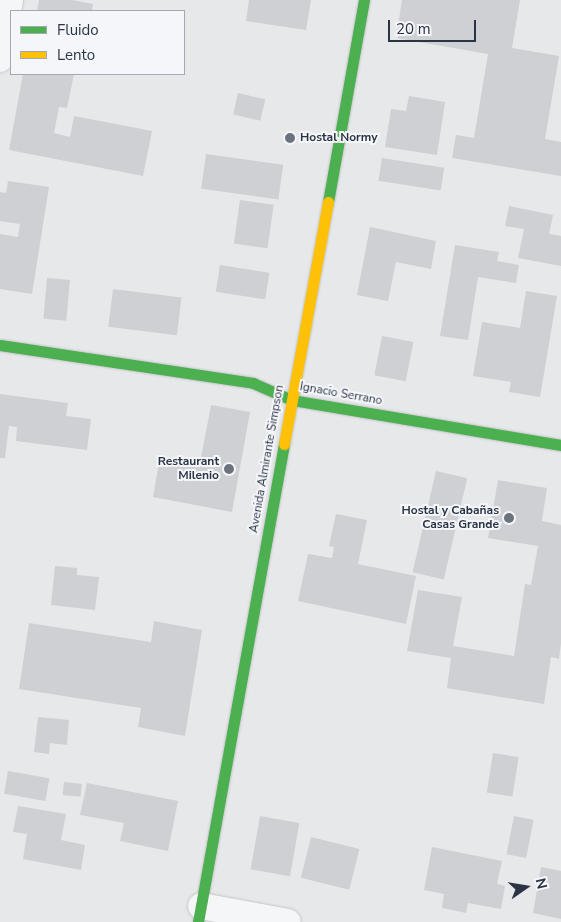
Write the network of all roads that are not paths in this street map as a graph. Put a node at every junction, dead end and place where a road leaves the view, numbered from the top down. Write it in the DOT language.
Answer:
graph roads {
  1 [pos="10,0"];
  2 [pos="364,0"];
  3 [pos="0,59"];
  4 [pos="0,346"];
  5 [pos="292,400"];
  6 [pos="561,445"];
  7 [pos="199,914"];
  8 [pos="288,922"];
  1 -- 3 [label="street"];
  2 -- 5 [label="main road, Avenida Almirante Simpson"];
  4 -- 5 [label="main road, Ignacio Serrano"];
  5 -- 6 [label="main road, Ignacio Serrano"];
  5 -- 7 [label="main road, Avenida Almirante Simpson"];
  7 -- 8 [label="street"];
}
